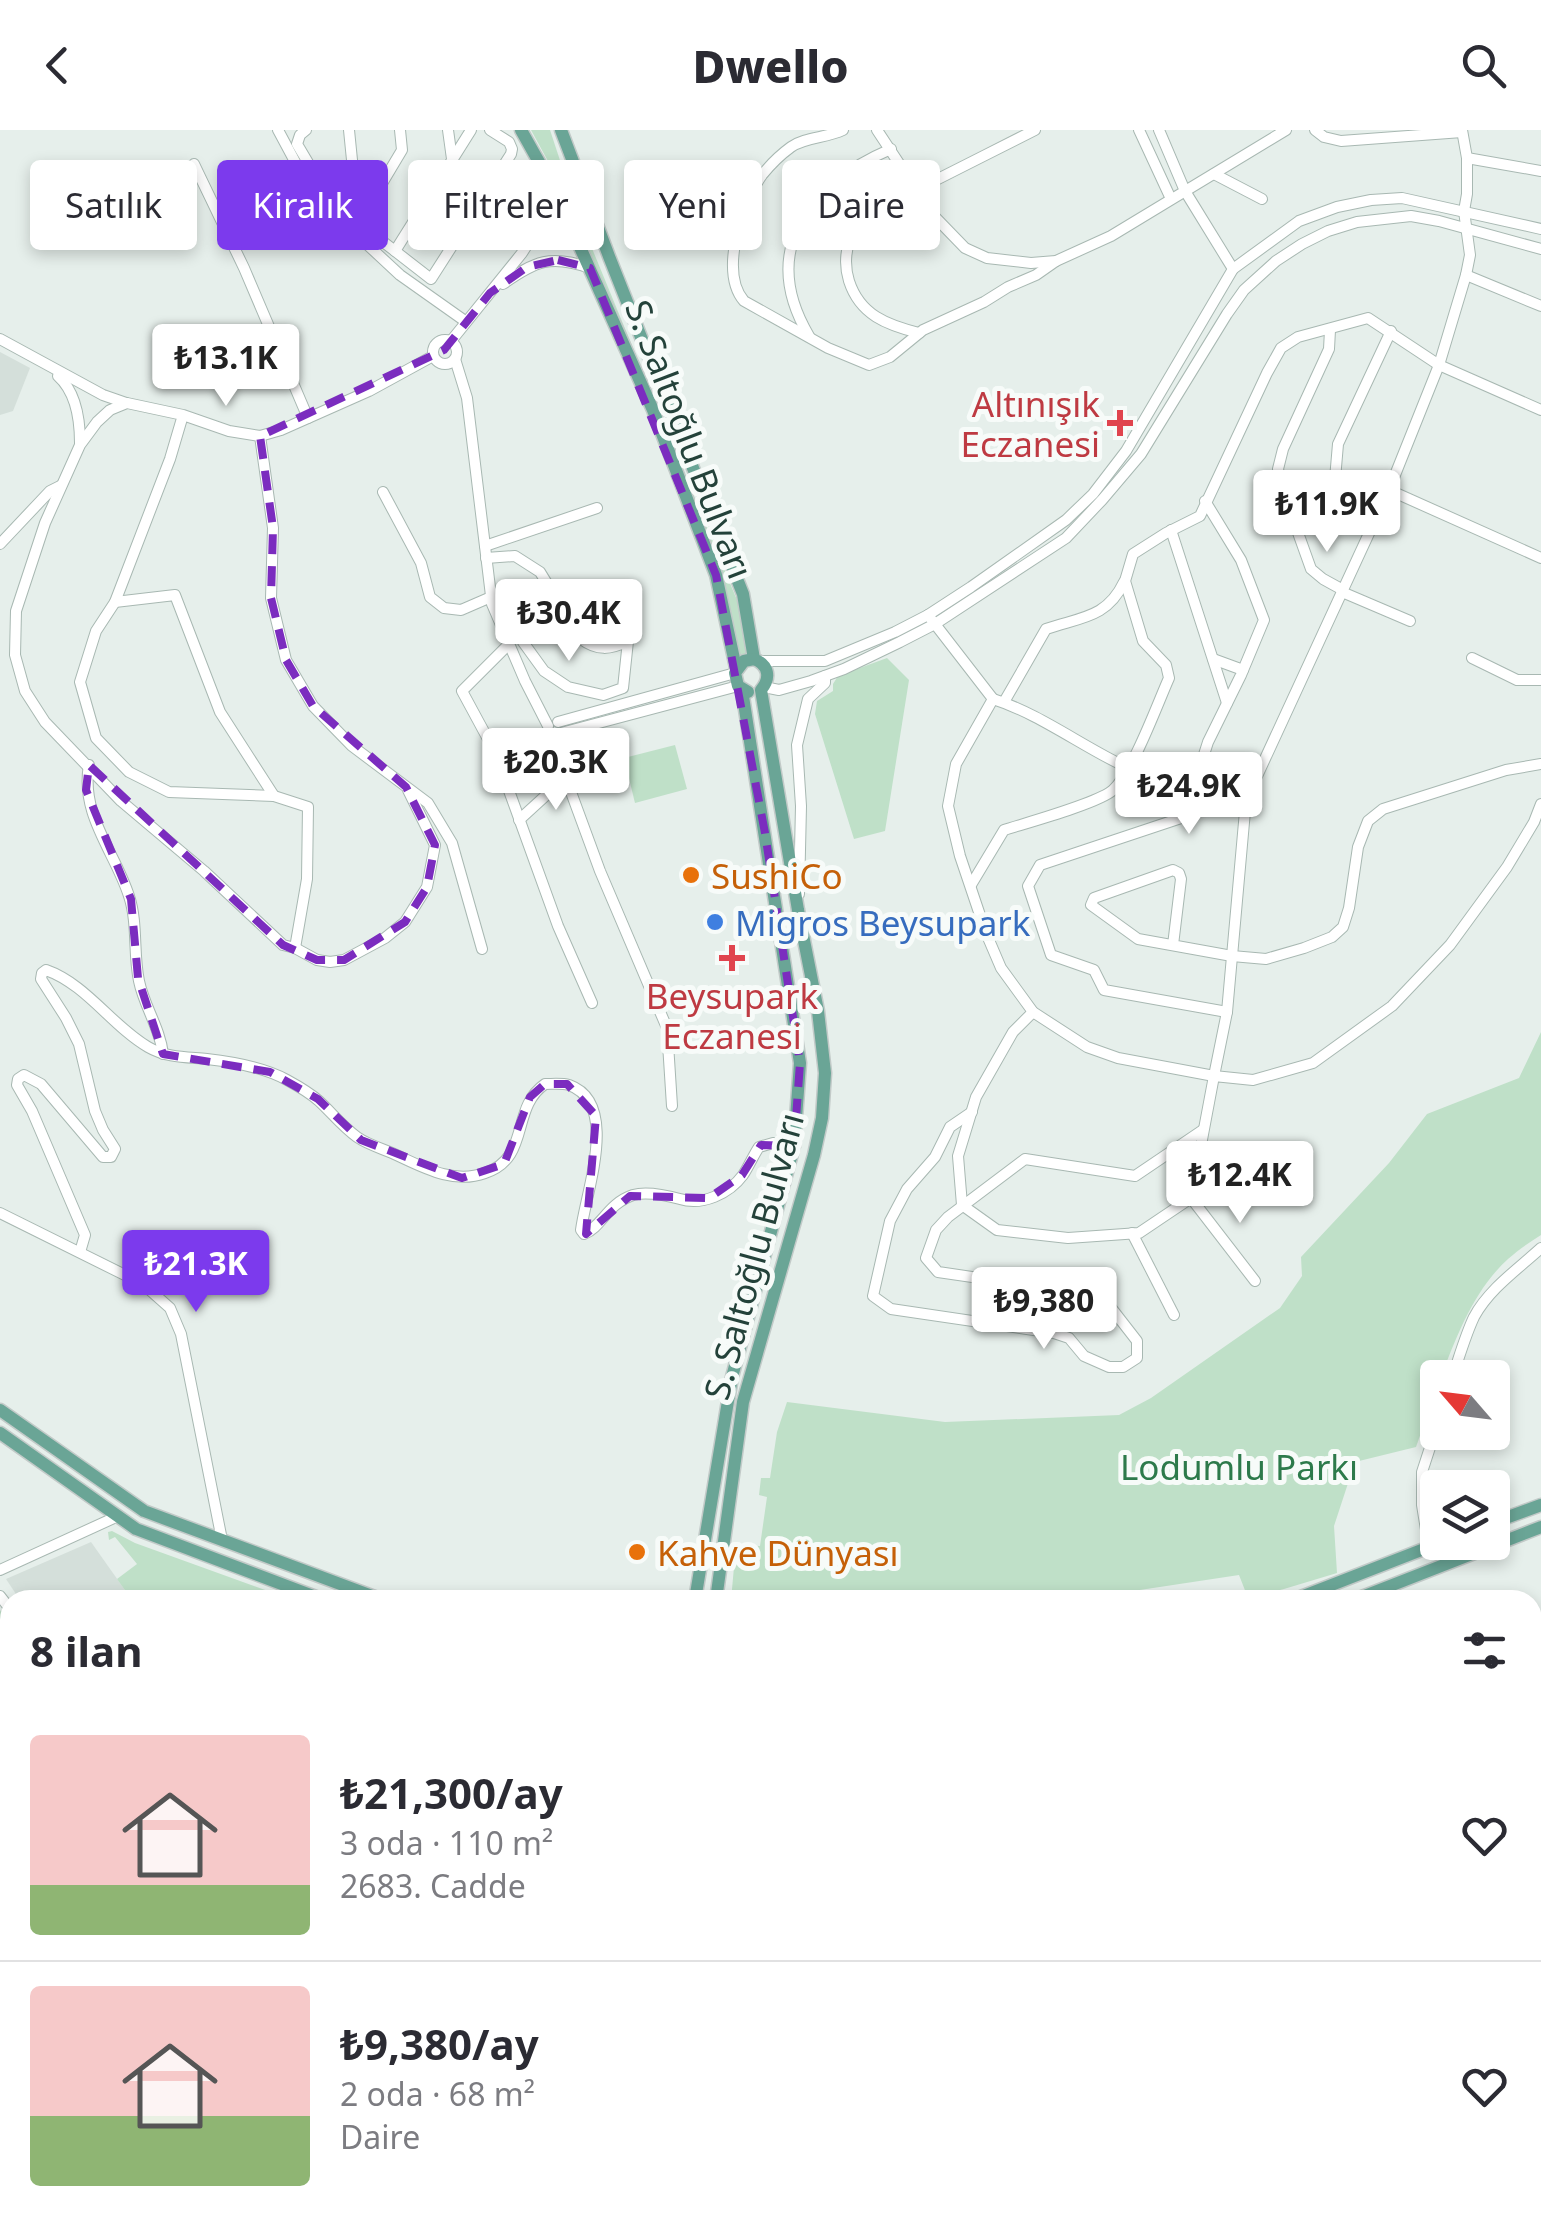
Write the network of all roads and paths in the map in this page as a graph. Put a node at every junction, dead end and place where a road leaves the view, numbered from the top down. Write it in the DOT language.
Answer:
graph roads {
  1 [pos="278,130"];
  2 [pos="306,130"];
  3 [pos="349,130"];
  4 [pos="400,130"];
  5 [pos="448,130"];
  6 [pos="470,130"];
  7 [pos="490,130"];
  8 [pos="521,130"];
  9 [pos="561,130"];
  10 [pos="843,130"];
  11 [pos="877,130"];
  12 [pos="1035,130"];
  13 [pos="1139,130"];
  14 [pos="1159,130"];
  15 [pos="1286,130"];
  16 [pos="1315,130"];
  17 [pos="1462,131"];
  18 [pos="291,144"];
  19 [pos="891,150"];
  20 [pos="1466,158"];
  21 [pos="452,159"];
  22 [pos="303,160"];
  23 [pos="351,160"];
  24 [pos="538,160"];
  25 [pos="897,160"];
  26 [pos="197,170"];
  27 [pos="1541,171"];
  28 [pos="388,173"];
  29 [pos="1214,174"];
  30 [pos="940,179"];
  31 [pos="1186,191"];
  32 [pos="1171,199"];
  33 [pos="1262,199"];
  34 [pos="1464,210"];
  35 [pos="940,222"];
  36 [pos="1541,229"];
  37 [pos="1466,230"];
  38 [pos="388,246"];
  39 [pos="1541,249"];
  40 [pos="522,250"];
  41 [pos="582,250"];
  42 [pos="848,250"];
  43 [pos="394,251"];
  44 [pos="1056,261"];
  45 [pos="590,268"];
  46 [pos="1233,270"];
  47 [pos="1466,275"];
  48 [pos="490,293"];
  49 [pos="1541,306"];
  50 [pos="466,322"];
  51 [pos="1330,330"];
  52 [pos="1392,331"];
  53 [pos="919,334"];
  54 [pos="810,337"];
  55 [pos="0,339"];
  56 [pos="451,341"];
  57 [pos="433,356"];
  58 [pos="455,359"];
  59 [pos="37,361"];
  60 [pos="1439,365"];
  61 [pos="127,403"];
  62 [pos="1541,410"];
  63 [pos="183,415"];
  64 [pos="308,418"];
  65 [pos="260,436"];
  66 [pos="80,445"];
  67 [pos="62,486"];
  68 [pos="1389,490"];
  69 [pos="383,492"];
  70 [pos="1205,501"];
  71 [pos="597,508"];
  72 [pos="1171,530"];
  73 [pos="1298,531"];
  74 [pos="0,544"];
  75 [pos="486,552"];
  76 [pos="1541,558"];
  77 [pos="1125,581"];
  78 [pos="1343,591"];
  79 [pos="491,597"];
  80 [pos="116,602"];
  81 [pos="1132,606"];
  82 [pos="513,611"];
  83 [pos="1101,612"];
  84 [pos="618,614"];
  85 [pos="931,619"];
  86 [pos="1410,621"];
  87 [pos="628,641"];
  88 [pos="509,644"];
  89 [pos="1472,658"];
  90 [pos="1213,659"];
  91 [pos="756,660"];
  92 [pos="1243,670"];
  93 [pos="825,676"];
  94 [pos="738,679"];
  95 [pos="1541,680"];
  96 [pos="762,688"];
  97 [pos="998,700"];
  98 [pos="1227,703"];
  99 [pos="555,729"];
  100 [pos="1541,764"];
  101 [pos="89,766"];
  102 [pos="1128,768"];
  103 [pos="566,777"];
  104 [pos="406,786"];
  105 [pos="1193,789"];
  106 [pos="274,796"];
  107 [pos="1246,800"];
  108 [pos="1541,804"];
  109 [pos="519,820"];
  110 [pos="971,886"];
  111 [pos="798,910"];
  112 [pos="1173,945"];
  113 [pos="295,948"];
  114 [pos="482,949"];
  115 [pos="1232,956"];
  116 [pos="592,1003"];
  117 [pos="1033,1012"];
  118 [pos="1227,1012"];
  119 [pos="163,1054"];
  120 [pos="1214,1076"];
  121 [pos="672,1106"];
  122 [pos="972,1112"];
  123 [pos="1204,1130"];
  124 [pos="794,1146"];
  125 [pos="1191,1198"];
  126 [pos="962,1205"];
  127 [pos="0,1214"];
  128 [pos="1132,1234"];
  129 [pos="1541,1248"];
  130 [pos="80,1252"];
  131 [pos="1255,1281"];
  132 [pos="1174,1315"];
  133 [pos="1459,1360"];
  134 [pos="0,1410"];
  135 [pos="0,1434"];
  136 [pos="1541,1504"];
  137 [pos="1510,1516"];
  138 [pos="116,1517"];
  139 [pos="1541,1526"];
  140 [pos="222,1540"];
  141 [pos="1420,1551"];
  142 [pos="0,1570"];
  143 [pos="297,1590"];
  144 [pos="356,1590"];
  145 [pos="697,1590"];
  146 [pos="717,1590"];
  147 [pos="1319,1590"];
  148 [pos="1379,1590"];
  1 -- 18 [label="street"];
  2 -- 18 [label="street"];
  3 -- 23 [label="street"];
  4 -- 28 [label="street"];
  5 -- 21 [label="street"];
  6 -- 21 [label="street"];
  7 -- 43 [label="street"];
  8 -- 24 [label="main road, S. Saltoğlu Bulvarı"];
  9 -- 91 [label="main road, S. Saltoğlu Bulvarı"];
  10 -- 54 [label="street"];
  11 -- 19 [label="street"];
  12 -- 30 [label="street"];
  13 -- 32 [label="street"];
  14 -- 31 [label="street"];
  15 -- 29 [label="street"];
  16 -- 17 [label="street"];
  17 -- 20 [label="street"];
  18 -- 22 [label="street"];
  18 -- 50 [label="street"];
  19 -- 25 [label="street"];
  19 -- 54 [label="street"];
  20 -- 27 [label="street"];
  20 -- 34 [label="street"];
  21 -- 43 [label="street"];
  26 -- 64 [label="street"];
  29 -- 31 [label="street"];
  29 -- 33 [label="street"];
  31 -- 32 [label="street"];
  31 -- 46 [label="street"];
  32 -- 44 [label="street"];
  34 -- 36 [label="street"];
  34 -- 37 [label="street"];
  34 -- 46 [label="street"];
  35 -- 44 [label="street"];
  37 -- 39 [label="street"];
  37 -- 47 [label="street"];
  37 -- 85 [label="street"];
  38 -- 43 [label="street"];
  40 -- 48 [label="street"];
  41 -- 45 [label="main road, S. Saltoğlu Bulvarı"];
  42 -- 53 [label="street"];
  44 -- 53 [label="street"];
  45 -- 48 [label="street"];
  45 -- 94 [label="main road, S. Saltoğlu Bulvarı"];
  46 -- 85 [label="street"];
  47 -- 49 [label="street"];
  47 -- 60 [label="street"];
  48 -- 50 [label="street"];
  50 -- 56 [label="street"];
  51 -- 52 [label="street"];
  51 -- 70 [label="street"];
  51 -- 73 [label="street"];
  52 -- 60 [label="street"];
  52 -- 73 [label="street"];
  53 -- 54 [label="street"];
  55 -- 59 [label="street"];
  56 -- 57 [label="street"];
  56 -- 58 [label="street"];
  57 -- 58 [label="street"];
  57 -- 64 [label="street"];
  58 -- 75 [label="street"];
  59 -- 61 [label="street"];
  59 -- 66 [label="street"];
  60 -- 62 [label="street"];
  60 -- 68 [label="street"];
  61 -- 63 [label="street"];
  61 -- 66 [label="street"];
  63 -- 65 [label="street"];
  63 -- 80 [label="street"];
  64 -- 65 [label="street"];
  65 -- 104 [label="street"];
  66 -- 67 [label="street"];
  67 -- 74 [label="street"];
  67 -- 101 [label="street"];
  68 -- 76 [label="street"];
  68 -- 78 [label="street"];
  69 -- 79 [label="street"];
  70 -- 72 [label="street"];
  70 -- 92 [label="street"];
  71 -- 75 [label="street"];
  72 -- 77 [label="street"];
  72 -- 90 [label="street"];
  73 -- 78 [label="street"];
  75 -- 79 [label="street"];
  75 -- 87 [label="street"];
  77 -- 81 [label="street"];
  77 -- 83 [label="street"];
  78 -- 86 [label="street"];
  78 -- 107 [label="street"];
  79 -- 88 [label="street"];
  80 -- 106 [label="street"];
  80 -- 106 [label="street"];
  81 -- 83 [label="street"];
  81 -- 102 [label="street"];
  82 -- 87 [label="street"];
  83 -- 97 [label="street"];
  84 -- 87 [label="street"];
  85 -- 91 [label="street"];
  85 -- 93 [label="street"];
  85 -- 97 [label="street"];
  88 -- 99 [label="street"];
  88 -- 109 [label="street"];
  89 -- 95 [label="street"];
  90 -- 92 [label="street"];
  90 -- 98 [label="street"];
  91 -- 94 [label="main road"];
  91 -- 96 [label="main road, S. Saltoğlu Bulvarı"];
  92 -- 98 [label="street"];
  93 -- 96 [label="street"];
  93 -- 111 [label="street"];
  94 -- 96 [label="main road"];
  94 -- 99 [label="street"];
  94 -- 124 [label="main road, S. Saltoğlu Bulvarı"];
  96 -- 111 [label="main road, S. Saltoğlu Bulvarı"];
  97 -- 102 [label="street"];
  97 -- 110 [label="street"];
  98 -- 105 [label="street"];
  99 -- 103 [label="street"];
  100 -- 115 [label="street"];
  101 -- 113 [label="street"];
  101 -- 119 [label="street"];
  102 -- 105 [label="street"];
  102 -- 110 [label="street"];
  103 -- 109 [label="street"];
  103 -- 121 [label="street"];
  104 -- 113 [label="street"];
  104 -- 114 [label="street"];
  105 -- 107 [label="street"];
  105 -- 118 [label="street"];
  106 -- 113 [label="street"];
  107 -- 115 [label="street"];
  108 -- 120 [label="street"];
  109 -- 116 [label="street"];
  110 -- 117 [label="street"];
  111 -- 146 [label="main road, S. Saltoğlu Bulvarı"];
  112 -- 112 [label="street"];
  112 -- 115 [label="street"];
  115 -- 118 [label="street"];
  117 -- 120 [label="street"];
  117 -- 122 [label="street"];
  118 -- 120 [label="street"];
  119 -- 124 [label="street"];
  119 -- 130 [label="street"];
  120 -- 123 [label="street"];
  122 -- 126 [label="street"];
  122 -- 126 [label="street"];
  123 -- 125 [label="street"];
  123 -- 126 [label="street"];
  124 -- 145 [label="main road, S. Saltoğlu Bulvarı"];
  125 -- 128 [label="street"];
  125 -- 131 [label="street"];
  126 -- 128 [label="street"];
  127 -- 130 [label="street"];
  128 -- 132 [label="street"];
  129 -- 133 [label="street"];
  130 -- 140 [label="street"];
  134 -- 140 [label="main road"];
  135 -- 138 [label="main road"];
  136 -- 137 [label="main road"];
  138 -- 142 [label="street"];
  138 -- 143 [label="main road"];
  139 -- 148 [label="main road"];
  140 -- 144 [label="main road"];
  141 -- 147 [label="main road"];
}
